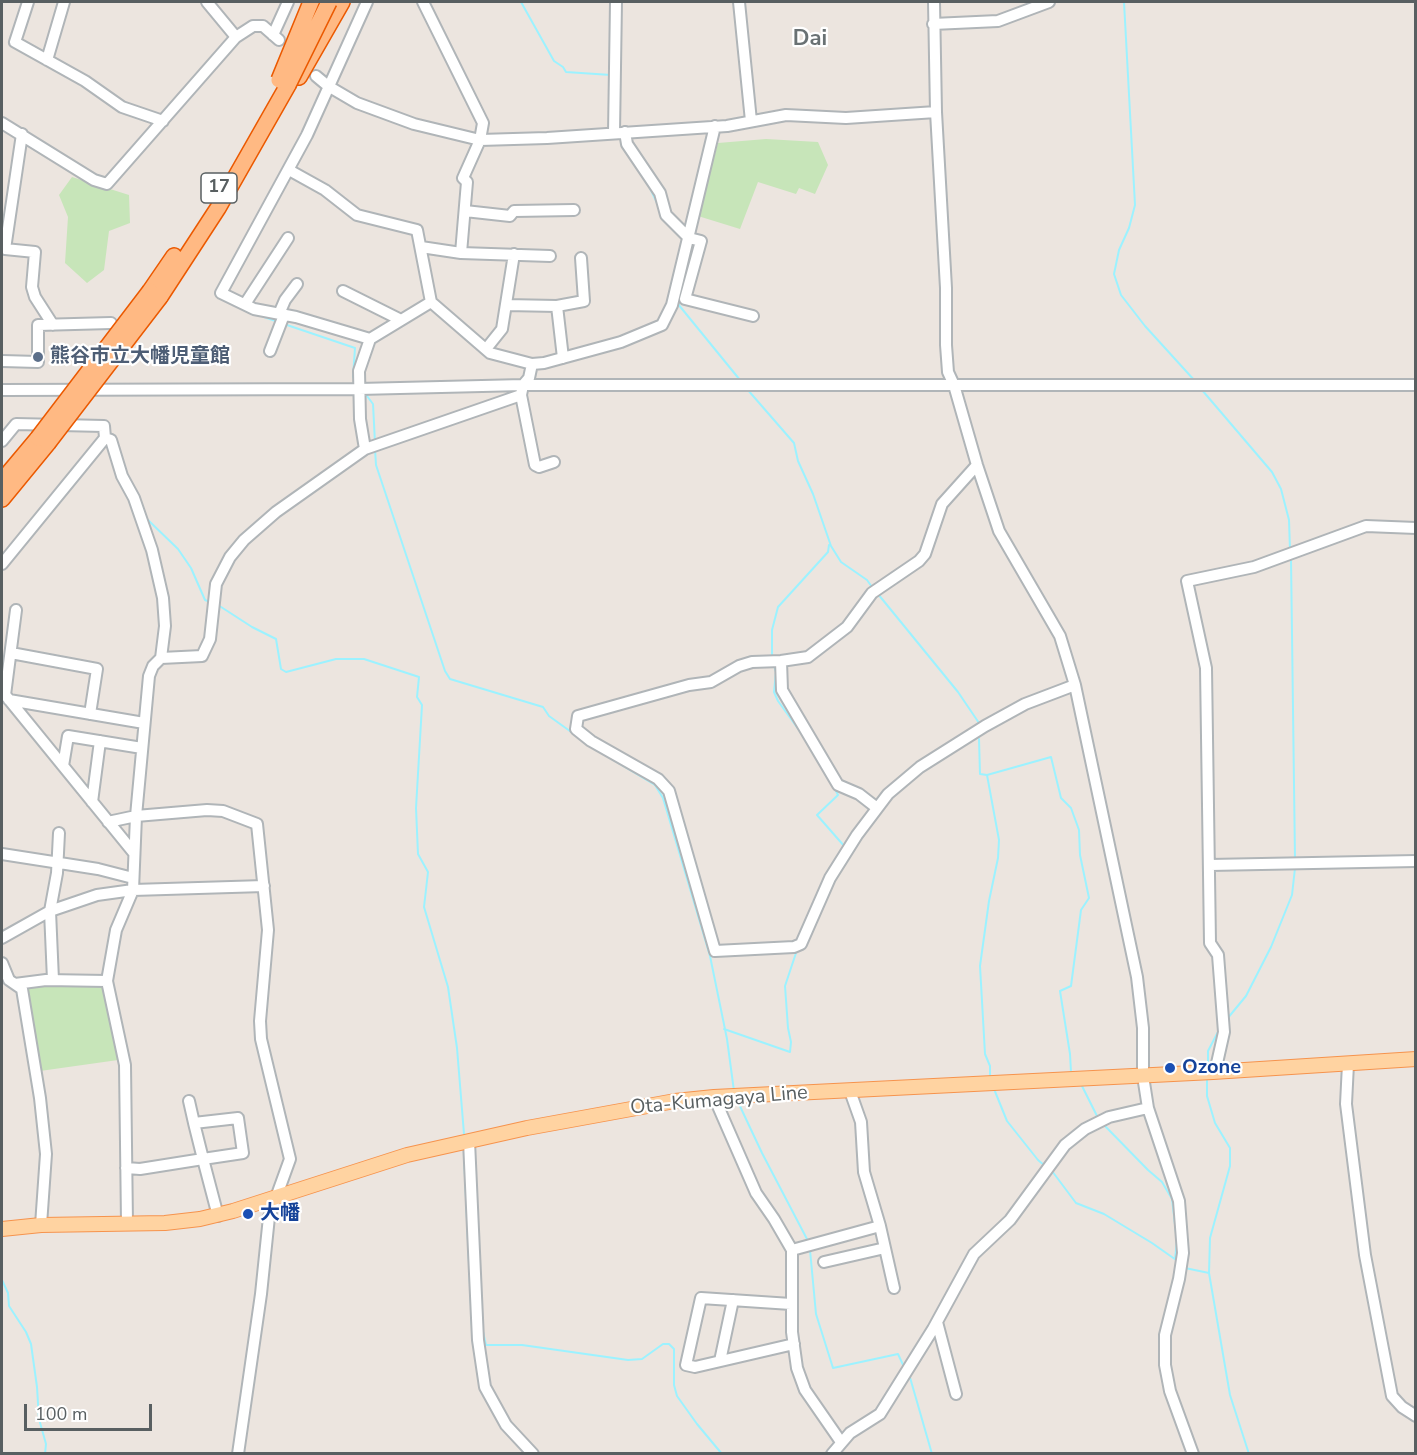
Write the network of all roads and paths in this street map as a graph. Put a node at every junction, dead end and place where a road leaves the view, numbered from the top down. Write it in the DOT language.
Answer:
graph roads {
  1 [pos="28,2"];
  2 [pos="64,2"];
  3 [pos="207,2"];
  4 [pos="288,2"];
  5 [pos="311,2"];
  6 [pos="317,2"];
  7 [pos="329,2"];
  8 [pos="342,2"];
  9 [pos="367,2"];
  10 [pos="423,2"];
  11 [pos="616,2"];
  12 [pos="740,2"];
  13 [pos="934,2"];
  14 [pos="1048,2"];
  15 [pos="933,24"];
  16 [pos="236,37"];
  17 [pos="47,60"];
  18 [pos="316,76"];
  19 [pos="284,83"];
  20 [pos="328,87"];
  21 [pos="936,112"];
  22 [pos="751,121"];
  23 [pos="163,122"];
  24 [pos="2,123"];
  25 [pos="715,126"];
  26 [pos="618,132"];
  27 [pos="22,134"];
  28 [pos="480,140"];
  29 [pos="241,168"];
  30 [pos="289,170"];
  31 [pos="574,210"];
  32 [pos="465,211"];
  33 [pos="288,238"];
  34 [pos="689,238"];
  35 [pos="421,247"];
  36 [pos="461,253"];
  37 [pos="513,254"];
  38 [pos="550,256"];
  39 [pos="581,258"];
  40 [pos="297,284"];
  41 [pos="342,291"];
  42 [pos="155,294"];
  43 [pos="431,302"];
  44 [pos="245,304"];
  45 [pos="506,305"];
  46 [pos="557,306"];
  47 [pos="282,315"];
  48 [pos="753,316"];
  49 [pos="401,320"];
  50 [pos="111,323"];
  51 [pos="53,325"];
  52 [pos="370,339"];
  53 [pos="486,349"];
  54 [pos="270,351"];
  55 [pos="563,358"];
  56 [pos="2,361"];
  57 [pos="532,364"];
  58 [pos="359,384"];
  59 [pos="954,385"];
  60 [pos="1416,385"];
  61 [pos="2,390"];
  62 [pos="522,390"];
  63 [pos="105,438"];
  64 [pos="43,440"];
  65 [pos="2,441"];
  66 [pos="367,449"];
  67 [pos="554,462"];
  68 [pos="977,465"];
  69 [pos="2,481"];
  70 [pos="2,499"];
  71 [pos="1416,528"];
  72 [pos="2,564"];
  73 [pos="16,609"];
  74 [pos="10,653"];
  75 [pos="161,658"];
  76 [pos="780,661"];
  77 [pos="1075,685"];
  78 [pos="5,696"];
  79 [pos="90,714"];
  80 [pos="144,723"];
  81 [pos="100,741"];
  82 [pos="142,748"];
  83 [pos="63,766"];
  84 [pos="92,802"];
  85 [pos="877,808"];
  86 [pos="136,816"];
  87 [pos="108,822"];
  88 [pos="59,833"];
  89 [pos="134,853"];
  90 [pos="2,854"];
  91 [pos="1416,861"];
  92 [pos="57,864"];
  93 [pos="1210,865"];
  94 [pos="133,884"];
  95 [pos="264,886"];
  96 [pos="50,911"];
  97 [pos="2,938"];
  98 [pos="2,963"];
  99 [pos="53,980"];
  100 [pos="107,981"];
  101 [pos="15,984"];
  102 [pos="1416,1059"];
  103 [pos="1348,1064"];
  104 [pos="1210,1072"];
  105 [pos="1143,1076"];
  106 [pos="850,1090"];
  107 [pos="714,1097"];
  108 [pos="189,1101"];
  109 [pos="1148,1108"];
  110 [pos="194,1123"];
  111 [pos="469,1141"];
  112 [pos="203,1159"];
  113 [pos="126,1168"];
  114 [pos="275,1197"];
  115 [pos="218,1216"];
  116 [pos="127,1223"];
  117 [pos="41,1225"];
  118 [pos="880,1226"];
  119 [pos="2,1229"];
  120 [pos="885,1248"];
  121 [pos="792,1250"];
  122 [pos="824,1262"];
  123 [pos="894,1288"];
  124 [pos="733,1300"];
  125 [pos="791,1304"];
  126 [pos="937,1322"];
  127 [pos="794,1344"];
  128 [pos="720,1361"];
  129 [pos="956,1394"];
  130 [pos="1416,1416"];
  131 [pos="837,1447"];
  132 [pos="238,1454"];
  133 [pos="533,1454"];
  134 [pos="1193,1454"];
  1 -- 17 [label="street"];
  2 -- 17 [label="street"];
  3 -- 16 [label="street"];
  4 -- 16 [label="street"];
  5 -- 19 [label="highway, 17, bridge"];
  6 -- 19 [label="highway, 17, bridge"];
  7 -- 19 [label="highway, 17, bridge"];
  8 -- 29 [label="highway, 17"];
  9 -- 20 [label="street"];
  10 -- 28 [label="street"];
  11 -- 26 [label="street"];
  12 -- 22 [label="street"];
  13 -- 15 [label="street"];
  14 -- 15 [label="street"];
  15 -- 21 [label="street"];
  16 -- 23 [label="street"];
  17 -- 23 [label="street"];
  18 -- 20 [label="street"];
  19 -- 29 [label="highway, 17"];
  19 -- 42 [label="highway, 17"];
  20 -- 28 [label="street"];
  20 -- 30 [label="street"];
  21 -- 22 [label="street"];
  21 -- 59 [label="street"];
  22 -- 25 [label="street"];
  23 -- 27 [label="street"];
  24 -- 27 [label="street"];
  25 -- 26 [label="street"];
  25 -- 34 [label="street"];
  26 -- 28 [label="street"];
  26 -- 34 [label="street"];
  27 -- 51 [label="street"];
  28 -- 32 [label="street"];
  29 -- 42 [label="highway, 17"];
  30 -- 35 [label="street"];
  30 -- 44 [label="street"];
  31 -- 32 [label="street"];
  32 -- 36 [label="street"];
  33 -- 44 [label="street"];
  34 -- 48 [label="street"];
  34 -- 55 [label="street"];
  35 -- 36 [label="street"];
  35 -- 43 [label="street"];
  36 -- 37 [label="street"];
  37 -- 38 [label="street"];
  37 -- 45 [label="street"];
  39 -- 46 [label="street"];
  40 -- 47 [label="street"];
  41 -- 49 [label="street"];
  42 -- 64 [label="highway, 17, bridge"];
  43 -- 49 [label="street"];
  43 -- 53 [label="street"];
  44 -- 47 [label="street"];
  45 -- 46 [label="street"];
  45 -- 53 [label="street"];
  46 -- 55 [label="street"];
  47 -- 52 [label="street"];
  47 -- 54 [label="street"];
  49 -- 52 [label="street"];
  50 -- 51 [label="street"];
  51 -- 56 [label="street"];
  52 -- 58 [label="street"];
  53 -- 57 [label="street"];
  55 -- 57 [label="street"];
  57 -- 62 [label="street"];
  58 -- 61 [label="street"];
  58 -- 62 [label="street"];
  58 -- 66 [label="street"];
  59 -- 60 [label="street"];
  59 -- 62 [label="street"];
  59 -- 68 [label="street"];
  62 -- 66 [label="street"];
  62 -- 67 [label="street"];
  63 -- 65 [label="street"];
  63 -- 72 [label="street"];
  63 -- 75 [label="street"];
  64 -- 69 [label="highway, 17"];
  64 -- 70 [label="highway, 17"];
  66 -- 75 [label="street"];
  68 -- 76 [label="street"];
  68 -- 77 [label="street"];
  71 -- 93 [label="street"];
  73 -- 74 [label="street"];
  74 -- 78 [label="street"];
  74 -- 79 [label="street"];
  75 -- 80 [label="street"];
  76 -- 85 [label="street"];
  76 -- 85 [label="street"];
  77 -- 85 [label="street"];
  77 -- 105 [label="street"];
  78 -- 79 [label="street"];
  78 -- 83 [label="street"];
  79 -- 80 [label="street"];
  80 -- 82 [label="street"];
  81 -- 82 [label="street"];
  81 -- 83 [label="street"];
  81 -- 84 [label="street"];
  82 -- 86 [label="street"];
  83 -- 84 [label="street"];
  84 -- 87 [label="street"];
  86 -- 87 [label="street"];
  86 -- 89 [label="street"];
  86 -- 95 [label="street"];
  87 -- 89 [label="street"];
  88 -- 92 [label="street"];
  89 -- 94 [label="street"];
  90 -- 92 [label="street"];
  91 -- 93 [label="street"];
  92 -- 94 [label="street"];
  92 -- 96 [label="street"];
  93 -- 104 [label="street"];
  94 -- 95 [label="street"];
  94 -- 96 [label="street"];
  94 -- 100 [label="street"];
  95 -- 114 [label="street"];
  96 -- 97 [label="street"];
  96 -- 99 [label="street"];
  98 -- 101 [label="street"];
  99 -- 100 [label="street"];
  99 -- 101 [label="street"];
  100 -- 113 [label="street"];
  101 -- 117 [label="street"];
  102 -- 103 [label="main road, Ota-Kumagaya Line"];
  103 -- 104 [label="main road, Ota-Kumagaya Line"];
  103 -- 130 [label="street"];
  104 -- 105 [label="main road, Ota-Kumagaya Line"];
  105 -- 106 [label="main road, Ota-Kumagaya Line"];
  105 -- 109 [label="street"];
  106 -- 107 [label="main road, Ota-Kumagaya Line"];
  106 -- 118 [label="street"];
  107 -- 111 [label="main road, Ota-Kumagaya Line"];
  107 -- 121 [label="street"];
  108 -- 110 [label="street"];
  109 -- 126 [label="street"];
  109 -- 134 [label="street"];
  110 -- 112 [label="street"];
  110 -- 112 [label="street"];
  111 -- 114 [label="main road, Ota-Kumagaya Line"];
  111 -- 133 [label="street"];
  112 -- 113 [label="street"];
  112 -- 115 [label="street"];
  113 -- 116 [label="street"];
  114 -- 115 [label="main road, Ota-Kumagaya Line"];
  114 -- 132 [label="street"];
  115 -- 116 [label="main road, Ota-Kumagaya Line"];
  116 -- 117 [label="main road, Ota-Kumagaya Line"];
  117 -- 119 [label="main road, Ota-Kumagaya Line"];
  118 -- 120 [label="street"];
  118 -- 121 [label="street"];
  120 -- 122 [label="street"];
  120 -- 123 [label="street"];
  121 -- 125 [label="street"];
  124 -- 125 [label="street"];
  124 -- 128 [label="street"];
  124 -- 128 [label="street"];
  125 -- 127 [label="street"];
  126 -- 129 [label="street"];
  126 -- 131 [label="street"];
  127 -- 128 [label="street"];
  127 -- 131 [label="street"];
}
